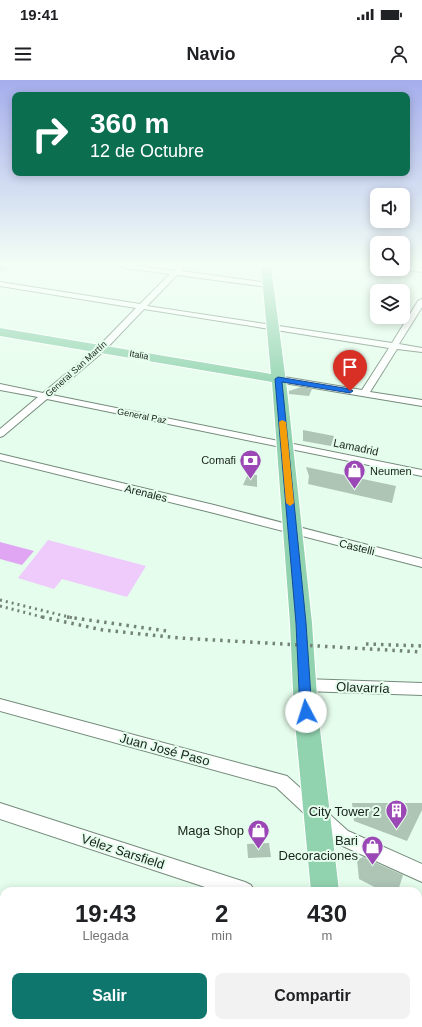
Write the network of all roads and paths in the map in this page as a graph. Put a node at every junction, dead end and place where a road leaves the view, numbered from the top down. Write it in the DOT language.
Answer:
graph roads {
  1 [pos="140,310"];
  2 [pos="163,310"];
  3 [pos="270,310"];
  4 [pos="416,310"];
  5 [pos="272,328"];
  6 [pos="0,332"];
  7 [pos="394,346"];
  8 [pos="101,348"];
  9 [pos="422,350"];
  10 [pos="278,379"];
  11 [pos="0,387"];
  12 [pos="365,393"];
  13 [pos="46,396"];
  14 [pos="422,403"];
  15 [pos="0,434"];
  16 [pos="284,444"];
  17 [pos="0,457"];
  18 [pos="422,473"];
  19 [pos="292,530"];
  20 [pos="422,563"];
  21 [pos="304,685"];
  22 [pos="422,689"];
  23 [pos="0,705"];
  24 [pos="0,811"];
  25 [pos="318,816"];
  26 [pos="422,873"];
  27 [pos="234,887"];
  28 [pos="325,887"];
  1 -- 8 [label="street, General San Martín"];
  2 -- 5 [label="street"];
  3 -- 5 [label="main road"];
  4 -- 7 [label="street"];
  5 -- 7 [label="street"];
  5 -- 10 [label="main road"];
  6 -- 8 [label="main road, Italia"];
  7 -- 9 [label="street"];
  7 -- 12 [label="street"];
  8 -- 10 [label="main road, Italia"];
  8 -- 13 [label="street, General San Martín"];
  10 -- 12 [label="street"];
  10 -- 16 [label="main road"];
  11 -- 13 [label="street, General Paz"];
  12 -- 14 [label="street"];
  13 -- 15 [label="street, General San Martín"];
  13 -- 16 [label="street, General Paz"];
  16 -- 18 [label="street, Lamadrid"];
  16 -- 19 [label="main road"];
  17 -- 19 [label="street, Arenales"];
  19 -- 20 [label="street, Castelli"];
  19 -- 21 [label="main road"];
  21 -- 22 [label="street, Olavarría"];
  21 -- 25 [label="main road"];
  23 -- 25 [label="street, Juan José Paso"];
  24 -- 27 [label="street, Vélez Sarsfield"];
  25 -- 26 [label="street, Juan José Paso"];
  25 -- 28 [label="main road"];
}
